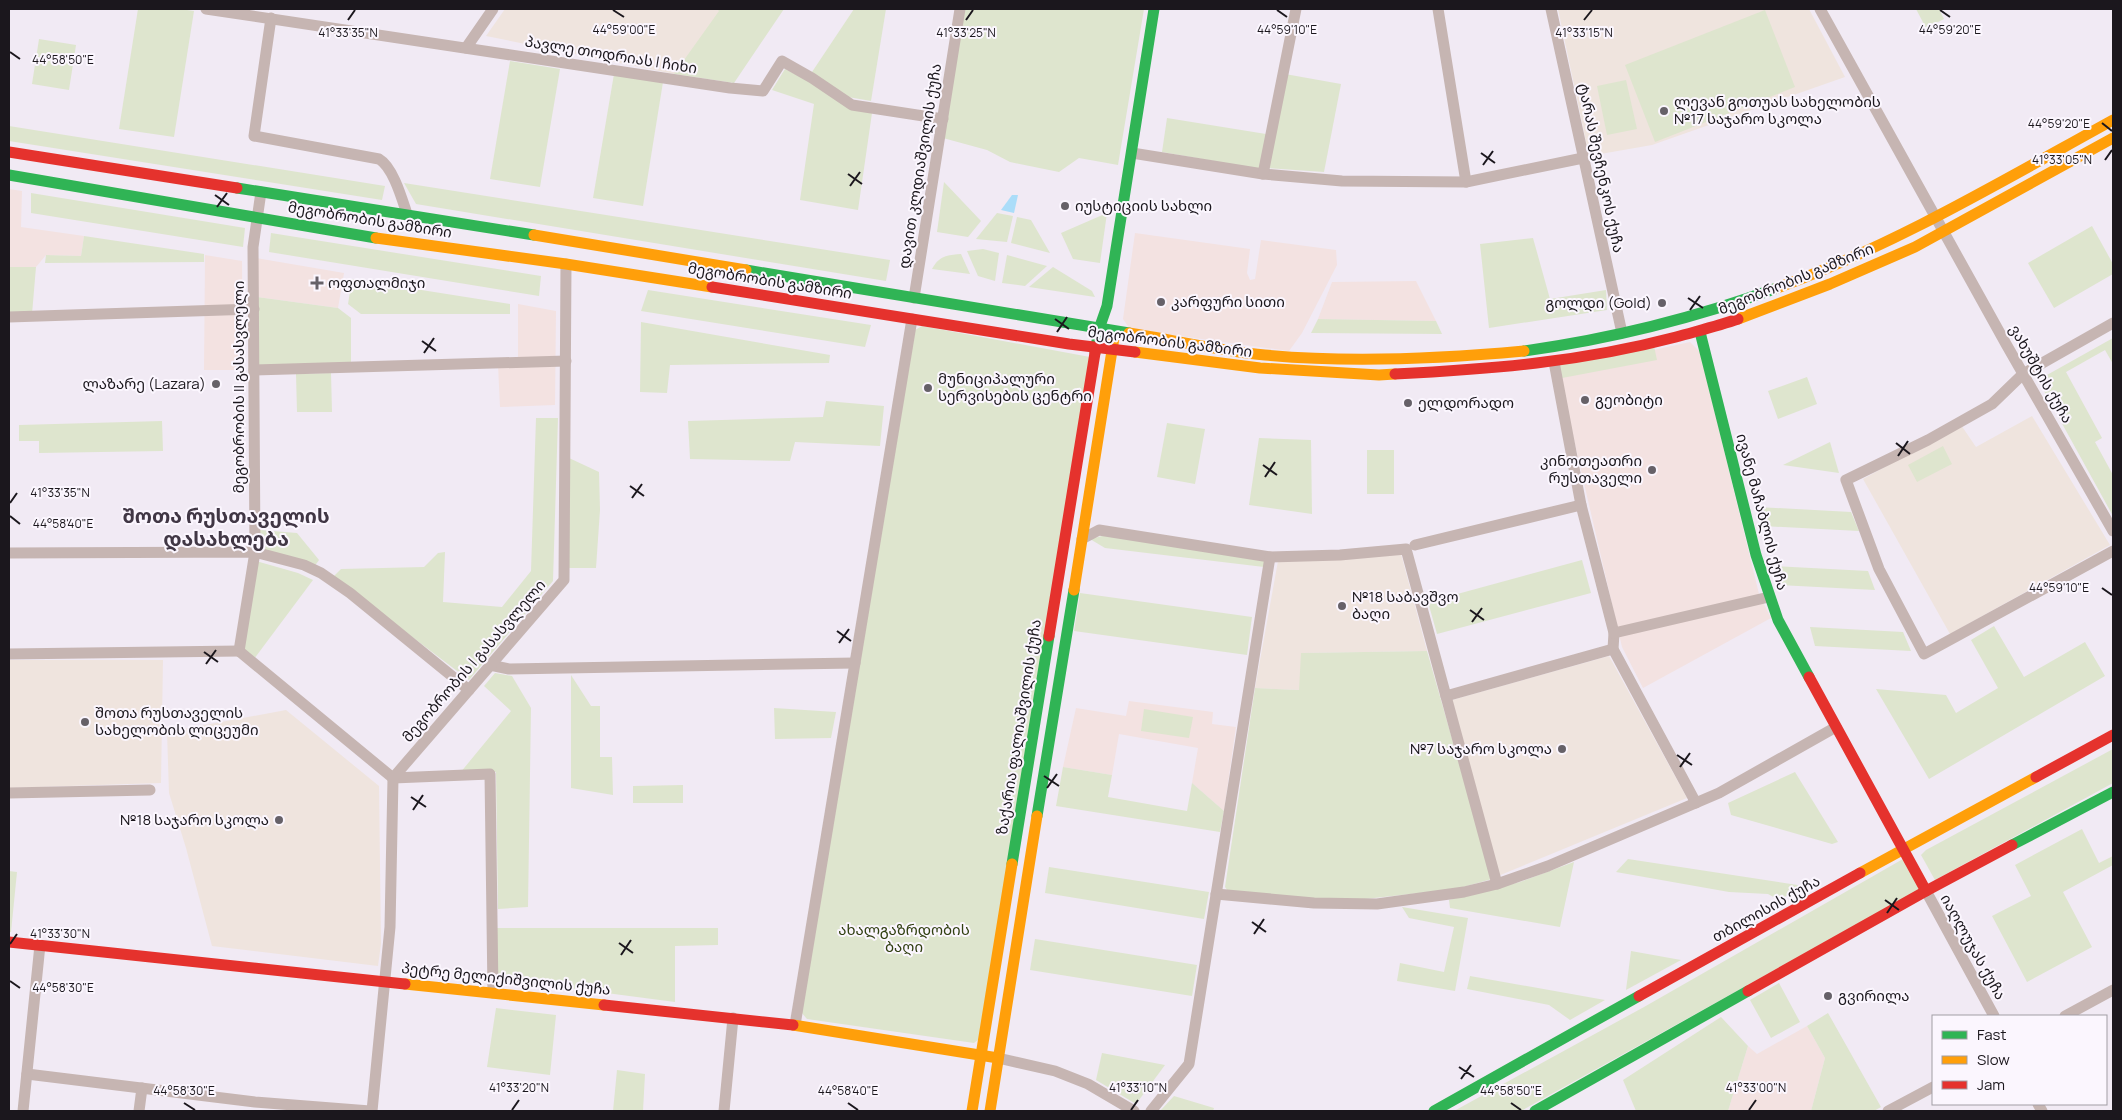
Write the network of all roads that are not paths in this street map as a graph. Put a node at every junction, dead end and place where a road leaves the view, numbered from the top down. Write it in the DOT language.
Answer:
graph roads {
  1 [pos="206,9"];
  2 [pos="492,9"];
  3 [pos="960,9"];
  4 [pos="1154,9"];
  5 [pos="1296,9"];
  6 [pos="1438,9"];
  7 [pos="1551,9"];
  8 [pos="1820,9"];
  9 [pos="271,18"];
  10 [pos="466,48"];
  11 [pos="943,119"];
  12 [pos="2113,120"];
  13 [pos="2113,138"];
  14 [pos="9,152"];
  15 [pos="1132,153"];
  16 [pos="1584,158"];
  17 [pos="1263,174"];
  18 [pos="9,175"];
  19 [pos="1466,182"];
  20 [pos="262,192"];
  21 [pos="399,213"];
  22 [pos="256,217"];
  23 [pos="1937,217"];
  24 [pos="1945,232"];
  25 [pos="566,264"];
  26 [pos="914,298"];
  27 [pos="1108,306"];
  28 [pos="254,309"];
  29 [pos="9,317"];
  30 [pos="912,319"];
  31 [pos="2113,323"];
  32 [pos="1099,329"];
  33 [pos="1115,331"];
  34 [pos="1700,332"];
  35 [pos="1622,333"];
  36 [pos="1096,348"];
  37 [pos="1112,349"];
  38 [pos="566,361"];
  39 [pos="1554,362"];
  40 [pos="254,370"];
  41 [pos="2023,374"];
  42 [pos="1582,505"];
  43 [pos="2113,531"];
  44 [pos="1082,539"];
  45 [pos="1415,545"];
  46 [pos="2113,551"];
  47 [pos="255,552"];
  48 [pos="9,553"];
  49 [pos="1270,557"];
  50 [pos="1769,597"];
  51 [pos="1614,633"];
  52 [pos="1613,650"];
  53 [pos="239,651"];
  54 [pos="9,654"];
  55 [pos="855,663"];
  56 [pos="490,665"];
  57 [pos="469,690"];
  58 [pos="1446,696"];
  59 [pos="1039,698"];
  60 [pos="1056,701"];
  61 [pos="1836,727"];
  62 [pos="2113,735"];
  63 [pos="393,778"];
  64 [pos="150,790"];
  65 [pos="2113,792"];
  66 [pos="9,793"];
  67 [pos="1696,803"];
  68 [pos="1903,849"];
  69 [pos="1497,884"];
  70 [pos="1926,891"];
  71 [pos="1216,894"];
  72 [pos="9,942"];
  73 [pos="40,945"];
  74 [pos="385,981"];
  75 [pos="2113,990"];
  76 [pos="493,993"];
  77 [pos="1993,1015"];
  78 [pos="2068,1015"];
  79 [pos="733,1018"];
  80 [pos="795,1025"];
  81 [pos="981,1056"];
  82 [pos="998,1058"];
  83 [pos="27,1074"];
  84 [pos="142,1088"];
  85 [pos="1932,1088"];
  86 [pos="255,1107"];
  87 [pos="23,1111"];
  88 [pos="139,1111"];
  89 [pos="371,1111"];
  90 [pos="724,1111"];
  91 [pos="972,1111"];
  92 [pos="990,1111"];
  93 [pos="1134,1111"];
  94 [pos="1151,1111"];
  95 [pos="1434,1111"];
  96 [pos="1535,1111"];
  97 [pos="1888,1111"];
  1 -- 9 [label="street"];
  2 -- 10 [label="street"];
  3 -- 11 [label="street, დავით კლდიაშვილის ქუჩა"];
  4 -- 15 [label="main road"];
  5 -- 17 [label="street"];
  6 -- 19 [label="street"];
  7 -- 16 [label="street, ტარას შევჩენკოს ქუჩა"];
  8 -- 23 [label="street, ვახუშტის ქუჩა"];
  9 -- 10 [label="street"];
  9 -- 21 [label="street"];
  10 -- 11 [label="street, პავლე თოდრიას I ჩიხი"];
  11 -- 26 [label="street, დავით კლდიაშვილის ქუჩა"];
  12 -- 23 [label="main road, მეგობრობის გამზირი"];
  13 -- 24 [label="main road, მეგობრობის გამზირი"];
  14 -- 20 [label="main road, მეგობრობის გამზირი"];
  15 -- 17 [label="street"];
  15 -- 27 [label="main road"];
  16 -- 19 [label="street"];
  16 -- 35 [label="street, ტარას შევჩენკოს ქუჩა"];
  17 -- 19 [label="street"];
  18 -- 22 [label="main road, მეგობრობის გამზირი"];
  20 -- 21 [label="main road, მეგობრობის გამზირი"];
  20 -- 22 [label="street, მეგობრობის II გასასვლელი"];
  21 -- 26 [label="main road, მეგობრობის გამზირი"];
  22 -- 25 [label="main road, მეგობრობის გამზირი"];
  22 -- 28 [label="street, მეგობრობის II გასასვლელი"];
  23 -- 24 [label="street, ვახუშტის ქუჩა"];
  23 -- 35 [label="main road, მეგობრობის გამზირი"];
  24 -- 34 [label="main road, მეგობრობის გამზირი"];
  24 -- 41 [label="street, ვახუშტის ქუჩა"];
  25 -- 30 [label="main road, მეგობრობის გამზირი"];
  25 -- 38 [label="street, მეგობრობის I გასასვლელი"];
  26 -- 32 [label="main road, მეგობრობის გამზირი"];
  27 -- 32 [label="main road"];
  27 -- 33 [label="main road"];
  28 -- 29 [label="street"];
  28 -- 40 [label="street, მეგობრობის II გასასვლელი"];
  30 -- 36 [label="main road, მეგობრობის გამზირი"];
  30 -- 55 [label="street"];
  31 -- 41 [label="street"];
  32 -- 33 [label="main road, მეგობრობის გამზირი"];
  32 -- 36 [label="main road, ზაქარია ფალიაშვილის ქუჩა"];
  33 -- 35 [label="main road, მეგობრობის გამზირი"];
  33 -- 37 [label="main road"];
  34 -- 39 [label="main road, მეგობრობის გამზირი"];
  34 -- 50 [label="main road, ივანე მაჩაბლის ქუჩა"];
  36 -- 37 [label="main road, მეგობრობის გამზირი"];
  36 -- 59 [label="main road, ზაქარია ფალიაშვილის ქუჩა"];
  37 -- 39 [label="main road, მეგობრობის გამზირი"];
  37 -- 44 [label="main road"];
  38 -- 40 [label="street"];
  38 -- 56 [label="street, მეგობრობის I გასასვლელი"];
  39 -- 42 [label="street"];
  40 -- 47 [label="street, მეგობრობის II გასასვლელი"];
  41 -- 43 [label="street, ვახუშტის ქუჩა"];
  41 -- 46 [label="street"];
  42 -- 45 [label="street"];
  42 -- 51 [label="street"];
  44 -- 49 [label="street"];
  44 -- 60 [label="main road"];
  47 -- 48 [label="street"];
  47 -- 53 [label="street, მეგობრობის II გასასვლელი"];
  47 -- 57 [label="street"];
  49 -- 58 [label="street"];
  49 -- 71 [label="street"];
  50 -- 51 [label="street"];
  50 -- 61 [label="main road, ივანე მაჩაბლის ქუჩა"];
  51 -- 52 [label="street"];
  52 -- 58 [label="street"];
  52 -- 67 [label="street"];
  53 -- 54 [label="street"];
  53 -- 63 [label="street"];
  55 -- 56 [label="street"];
  55 -- 80 [label="street"];
  56 -- 57 [label="street, მეგობრობის I გასასვლელი"];
  57 -- 63 [label="street, მეგობრობის I გასასვლელი"];
  58 -- 69 [label="street"];
  59 -- 60 [label="main road"];
  59 -- 81 [label="main road, ზაქარია ფალიაშვილის ქუჩა"];
  60 -- 82 [label="main road"];
  61 -- 67 [label="street"];
  61 -- 68 [label="main road, ივანე მაჩაბლის ქუჩა"];
  62 -- 68 [label="main road, თბილისის ქუჩა"];
  63 -- 74 [label="street"];
  63 -- 76 [label="street"];
  64 -- 66 [label="street"];
  65 -- 70 [label="main road"];
  67 -- 69 [label="street"];
  68 -- 70 [label="main road, ივანე მაჩაბლის ქუჩა"];
  68 -- 95 [label="main road, თბილისის ქუჩა"];
  69 -- 71 [label="street"];
  70 -- 77 [label="street, იაღლუჯას ქუჩა"];
  70 -- 96 [label="main road"];
  71 -- 94 [label="street"];
  72 -- 73 [label="main road, პეტრე მელიქიშვილის ქუჩა"];
  73 -- 74 [label="main road, პეტრე მელიქიშვილის ქუჩა"];
  73 -- 83 [label="street"];
  74 -- 76 [label="main road, პეტრე მელიქიშვილის ქუჩა"];
  74 -- 89 [label="street"];
  75 -- 78 [label="street"];
  76 -- 79 [label="main road, პეტრე მელიქიშვილის ქუჩა"];
  79 -- 80 [label="main road, პეტრე მელიქიშვილის ქუჩა"];
  79 -- 90 [label="street"];
  80 -- 81 [label="main road, პეტრე მელიქიშვილის ქუჩა"];
  81 -- 82 [label="main road, პეტრე მელიქიშვილის ქუჩა"];
  81 -- 91 [label="main road, ზაქარია ფალიაშვილის ქუჩა"];
  82 -- 92 [label="main road"];
  82 -- 93 [label="street"];
  83 -- 84 [label="street"];
  83 -- 87 [label="street"];
  84 -- 86 [label="street"];
  84 -- 88 [label="street"];
  85 -- 97 [label="street"];
  86 -- 89 [label="street"];
}
